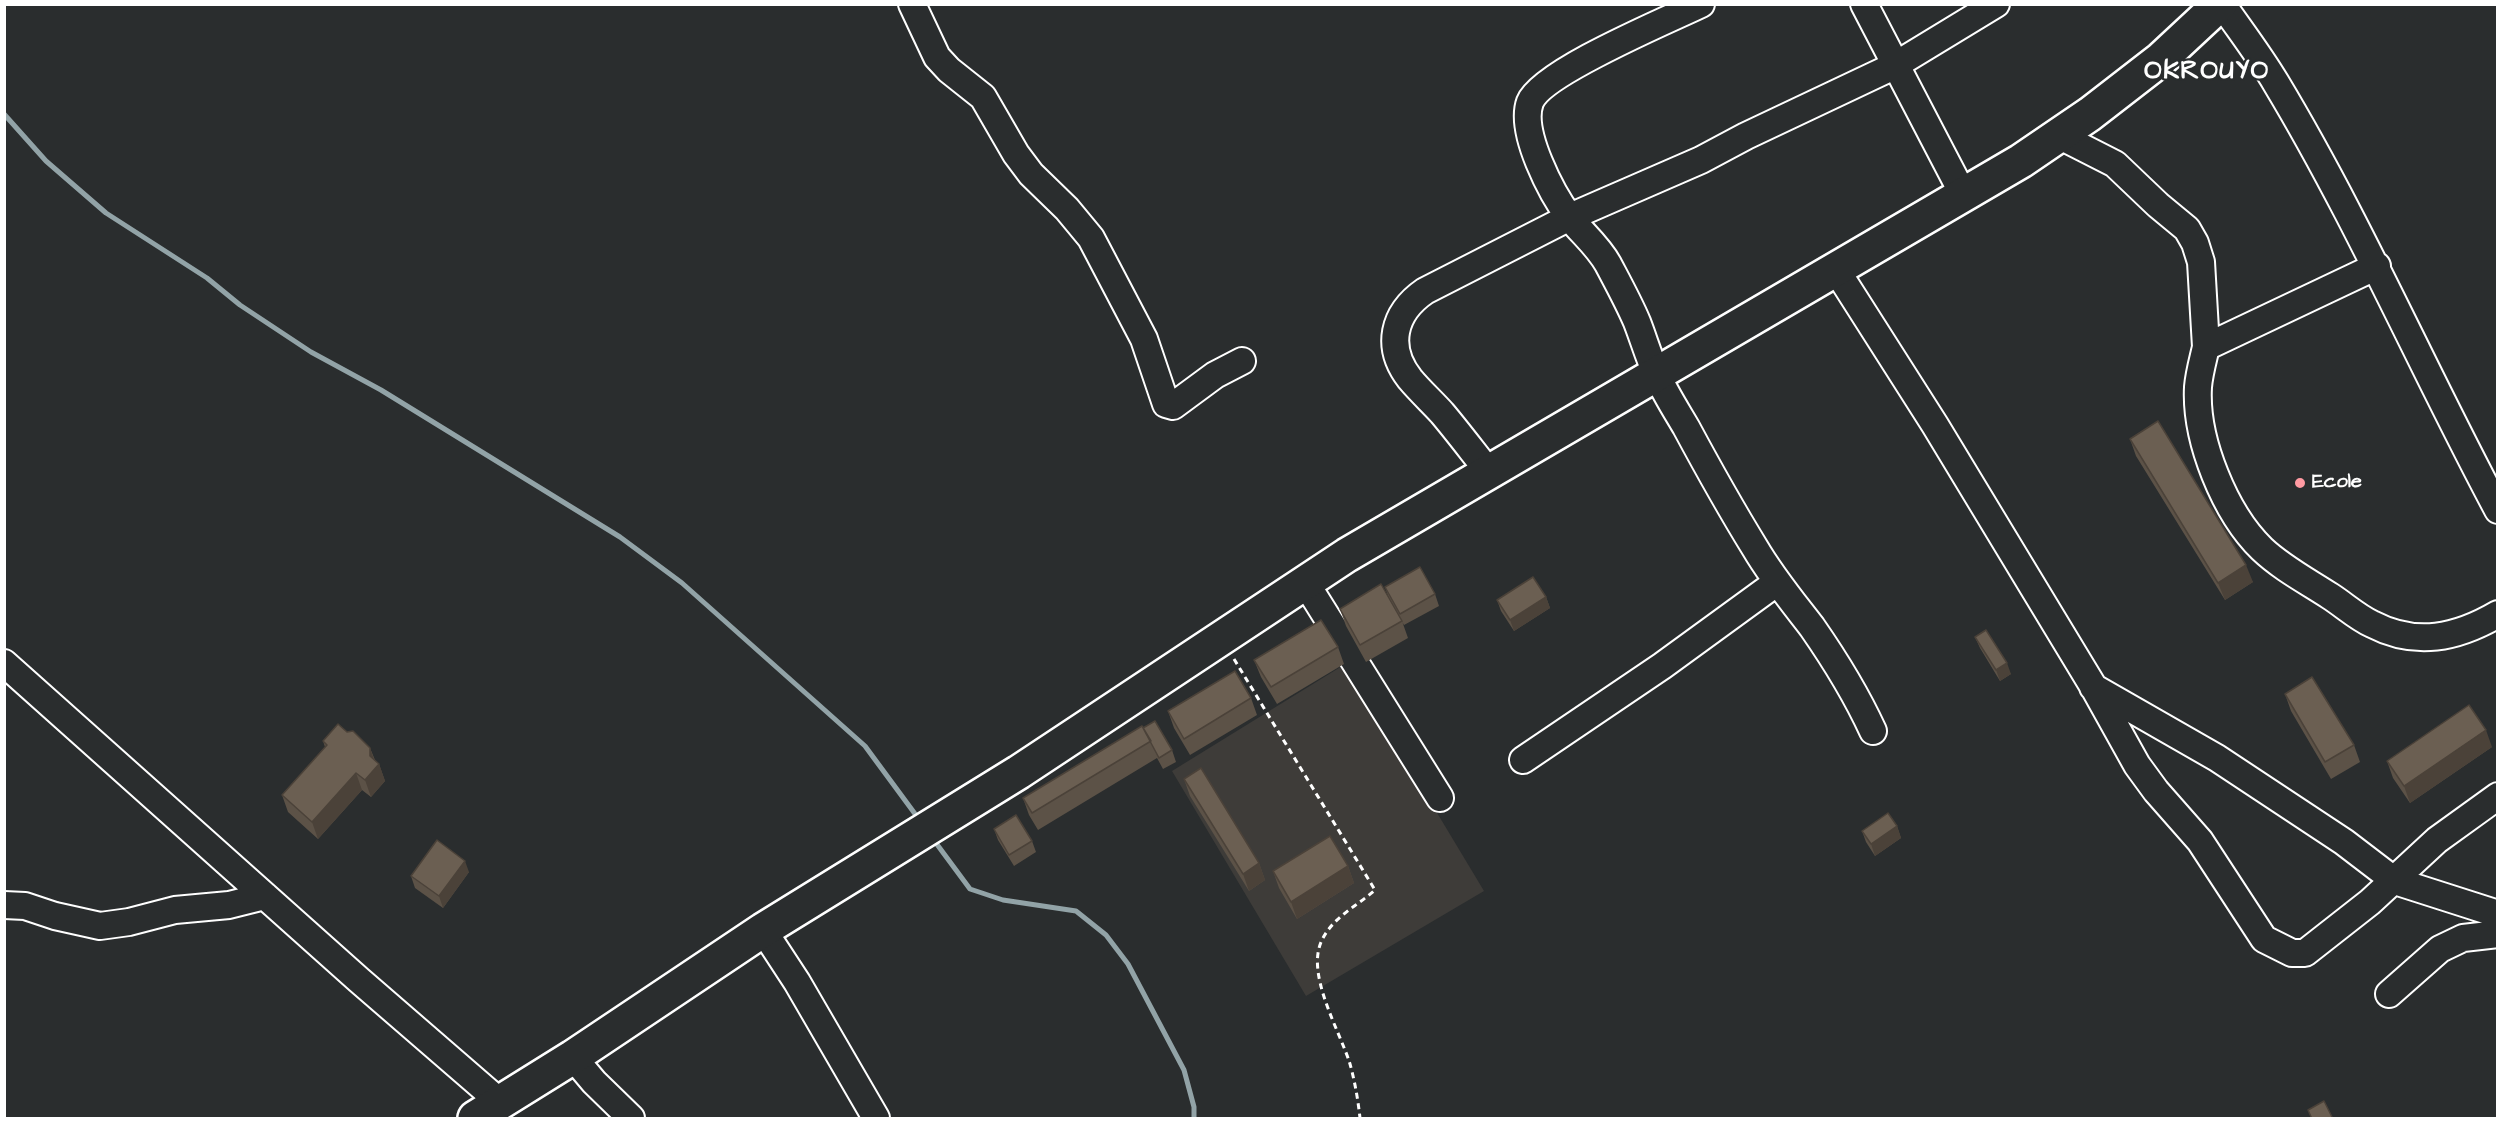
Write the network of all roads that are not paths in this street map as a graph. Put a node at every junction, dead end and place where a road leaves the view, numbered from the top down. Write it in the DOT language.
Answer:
graph roads {
  1 [pos="912,4"];
  2 [pos="1701,4"];
  3 [pos="1864,4"];
  4 [pos="1996,4"];
  5 [pos="2221,4"];
  6 [pos="1894,66"];
  7 [pos="2058,135"];
  8 [pos="1963,194"];
  9 [pos="1570,217"];
  10 [pos="2377,266"];
  11 [pos="1835,267"];
  12 [pos="2206,347"];
  13 [pos="1242,361"];
  14 [pos="1656,374"];
  15 [pos="1489,472"];
  16 [pos="2498,510"];
  17 [pos="1305,582"];
  18 [pos="1776,583"];
  19 [pos="2498,614"];
  20 [pos="4,663"];
  21 [pos="2093,686"];
  22 [pos="1873,731"];
  23 [pos="1523,760"];
  24 [pos="2498,796"];
  25 [pos="1440,798"];
  26 [pos="2395,880"];
  27 [pos="266,896"];
  28 [pos="4,905"];
  29 [pos="2498,914"];
  30 [pos="763,930"];
  31 [pos="2498,934"];
  32 [pos="2389,994"];
  33 [pos="573,1057"];
  34 [pos="488,1111"];
  35 [pos="631,1119"];
  36 [pos="876,1119"];
  1 -- 13 [label="street"];
  2 -- 9 [label="street"];
  3 -- 6 [label="street"];
  4 -- 6 [label="street"];
  5 -- 7 [label="main road"];
  5 -- 10 [label="street"];
  6 -- 8 [label="street"];
  6 -- 9 [label="street"];
  7 -- 8 [label="main road"];
  7 -- 12 [label="street"];
  8 -- 11 [label="main road"];
  9 -- 14 [label="street"];
  9 -- 15 [label="street"];
  10 -- 12 [label="street"];
  10 -- 16 [label="street"];
  11 -- 14 [label="main road"];
  11 -- 21 [label="street"];
  12 -- 19 [label="street"];
  14 -- 15 [label="main road"];
  14 -- 18 [label="street"];
  15 -- 17 [label="main road"];
  17 -- 25 [label="street"];
  17 -- 30 [label="main road"];
  18 -- 22 [label="street"];
  18 -- 23 [label="street"];
  20 -- 27 [label="street"];
  21 -- 26 [label="street"];
  21 -- 26 [label="street"];
  24 -- 26 [label="street"];
  26 -- 29 [label="street"];
  27 -- 28 [label="street"];
  27 -- 34 [label="street"];
  30 -- 33 [label="main road"];
  30 -- 36 [label="street"];
  31 -- 32 [label="street"];
  33 -- 34 [label="main road"];
  33 -- 35 [label="street"];
}
